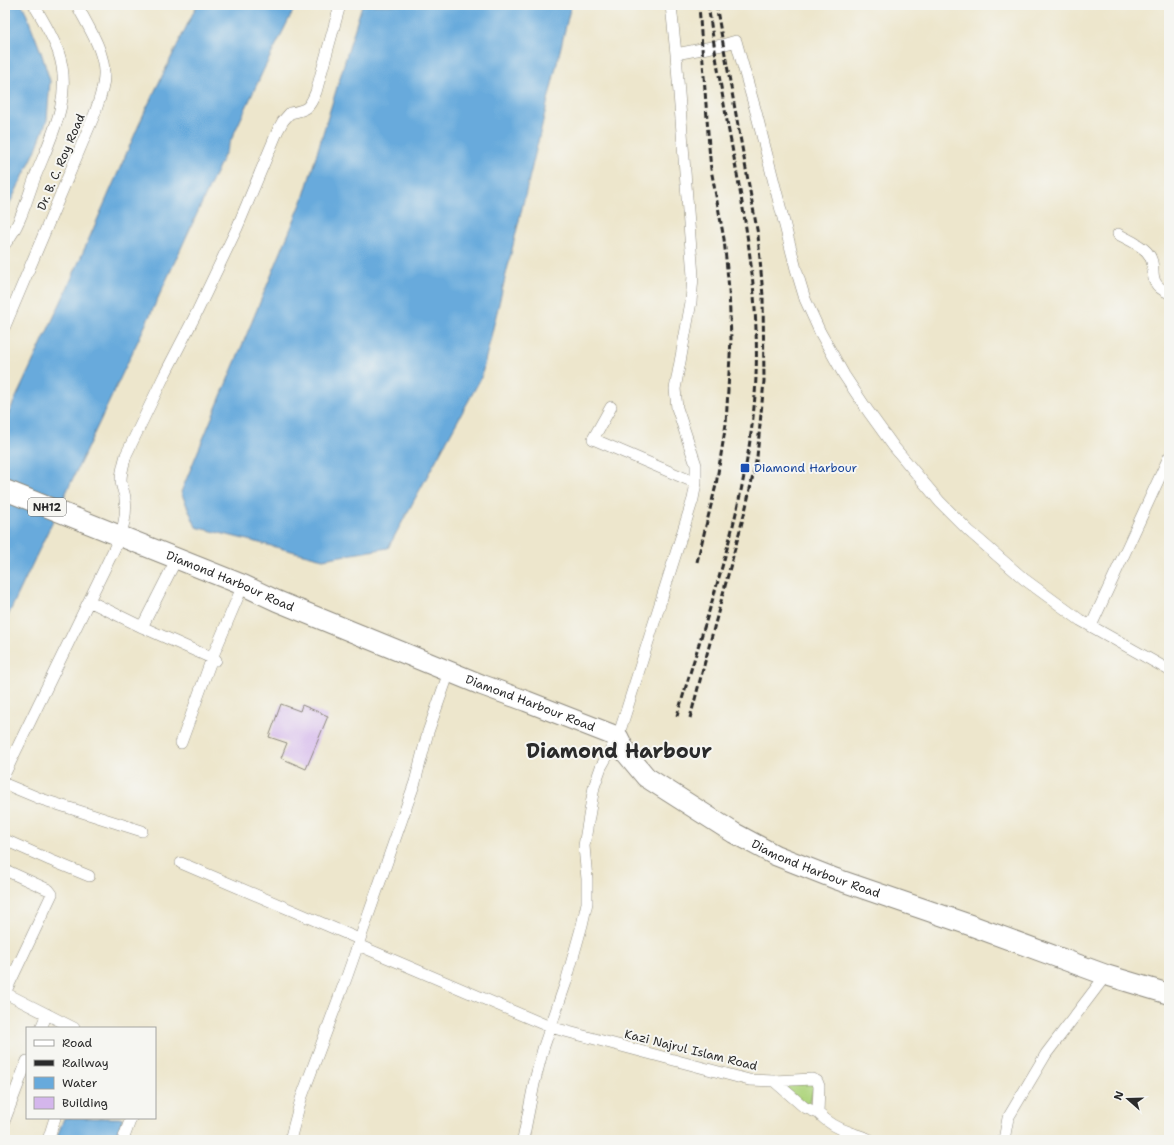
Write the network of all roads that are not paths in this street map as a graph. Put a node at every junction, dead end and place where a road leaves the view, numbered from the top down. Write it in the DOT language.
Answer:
graph roads {
  1 [pos="34,5"];
  2 [pos="77,5"];
  3 [pos="340,5"];
  4 [pos="671,5"];
  5 [pos="676,54"];
  6 [pos="1118,234"];
  7 [pos="5,244"];
  8 [pos="1169,293"];
  9 [pos="5,326"];
  10 [pos="611,407"];
  11 [pos="1169,457"];
  12 [pos="696,483"];
  13 [pos="5,490"];
  14 [pos="120,537"];
  15 [pos="176,558"];
  16 [pos="244,585"];
  17 [pos="89,601"];
  18 [pos="1091,626"];
  19 [pos="142,627"];
  20 [pos="214,659"];
  21 [pos="1169,670"];
  22 [pos="450,672"];
  23 [pos="618,737"];
  24 [pos="181,743"];
  25 [pos="5,773"];
  26 [pos="5,784"];
  27 [pos="142,831"];
  28 [pos="5,840"];
  29 [pos="181,863"];
  30 [pos="5,870"];
  31 [pos="89,876"];
  32 [pos="359,942"];
  33 [pos="1106,975"];
  34 [pos="5,993"];
  35 [pos="1169,994"];
  36 [pos="46,1014"];
  37 [pos="41,1027"];
  38 [pos="72,1027"];
  39 [pos="550,1027"];
  40 [pos="26,1064"];
  41 [pos="774,1082"];
  42 [pos="818,1113"];
  43 [pos="5,1119"];
  44 [pos="55,1119"];
  45 [pos="131,1119"];
  46 [pos="48,1140"];
  47 [pos="123,1140"];
  48 [pos="290,1140"];
  49 [pos="523,1140"];
  50 [pos="870,1140"];
  51 [pos="1004,1140"];
  1 -- 7 [label="street"];
  2 -- 9 [label="street, Dr. B. C. Roy Road"];
  3 -- 14 [label="street"];
  4 -- 5 [label="street"];
  5 -- 12 [label="street"];
  5 -- 18 [label="street"];
  6 -- 8 [label="street"];
  10 -- 12 [label="street"];
  11 -- 18 [label="street"];
  12 -- 23 [label="street"];
  13 -- 14 [label="highway, Diamond Harbour Road / NH12"];
  14 -- 15 [label="highway, Diamond Harbour Road / NH12"];
  14 -- 17 [label="street"];
  15 -- 16 [label="highway, Diamond Harbour Road / NH12"];
  15 -- 19 [label="street"];
  16 -- 20 [label="street"];
  16 -- 22 [label="highway, Diamond Harbour Road / NH12"];
  17 -- 19 [label="street"];
  17 -- 25 [label="street"];
  18 -- 21 [label="street"];
  19 -- 20 [label="street"];
  20 -- 24 [label="street"];
  22 -- 23 [label="highway, Diamond Harbour Road / NH12"];
  22 -- 32 [label="street"];
  23 -- 33 [label="highway, Diamond Harbour Road"];
  23 -- 39 [label="street"];
  26 -- 27 [label="street"];
  28 -- 31 [label="street"];
  29 -- 32 [label="street, Kazi Najrul Islam Road"];
  30 -- 34 [label="street"];
  32 -- 39 [label="street, Kazi Najrul Islam Road"];
  32 -- 48 [label="street"];
  33 -- 35 [label="highway, Diamond Harbour Road"];
  33 -- 51 [label="street"];
  34 -- 36 [label="street"];
  36 -- 37 [label="street"];
  36 -- 38 [label="street"];
  39 -- 41 [label="street, Kazi Najrul Islam Road"];
  39 -- 49 [label="street"];
  40 -- 43 [label="street"];
  41 -- 42 [label="street"];
  41 -- 42 [label="street, Kazi Najrul Islam Road"];
  42 -- 50 [label="street"];
  44 -- 46 [label="street"];
  45 -- 47 [label="street"];
}
